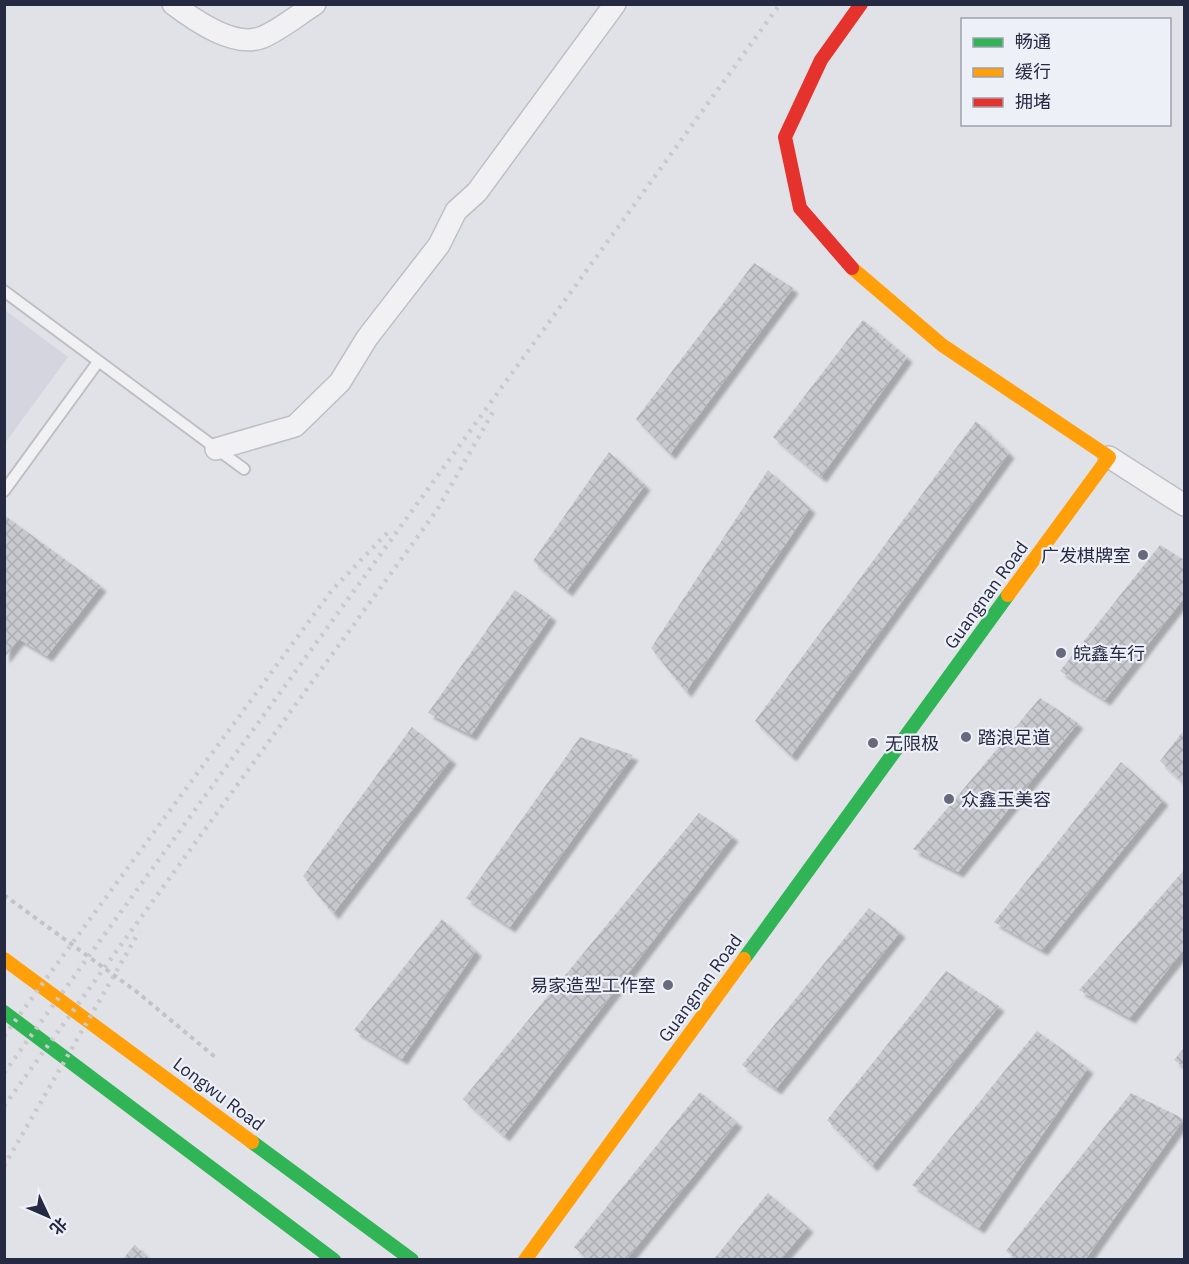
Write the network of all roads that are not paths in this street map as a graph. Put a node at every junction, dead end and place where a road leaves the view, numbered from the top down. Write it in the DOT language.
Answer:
graph roads {
  1 [pos="173,4"];
  2 [pos="315,4"];
  3 [pos="615,4"];
  4 [pos="861,4"];
  5 [pos="4,291"];
  6 [pos="98,362"];
  7 [pos="216,449"];
  8 [pos="1109,457"];
  9 [pos="244,470"];
  10 [pos="4,491"];
  11 [pos="1185,505"];
  12 [pos="4,959"];
  13 [pos="4,1012"];
  14 [pos="334,1260"];
  15 [pos="412,1260"];
  16 [pos="525,1260"];
  1 -- 2 [label="street"];
  3 -- 7 [label="street"];
  4 -- 8 [label="street"];
  5 -- 6 [label="lane"];
  6 -- 7 [label="lane"];
  6 -- 10 [label="lane"];
  7 -- 9 [label="lane"];
  8 -- 11 [label="street"];
  8 -- 16 [label="street, Guangnan Road"];
  12 -- 15 [label="street, Longwu Road"];
  13 -- 14 [label="street"];
}
